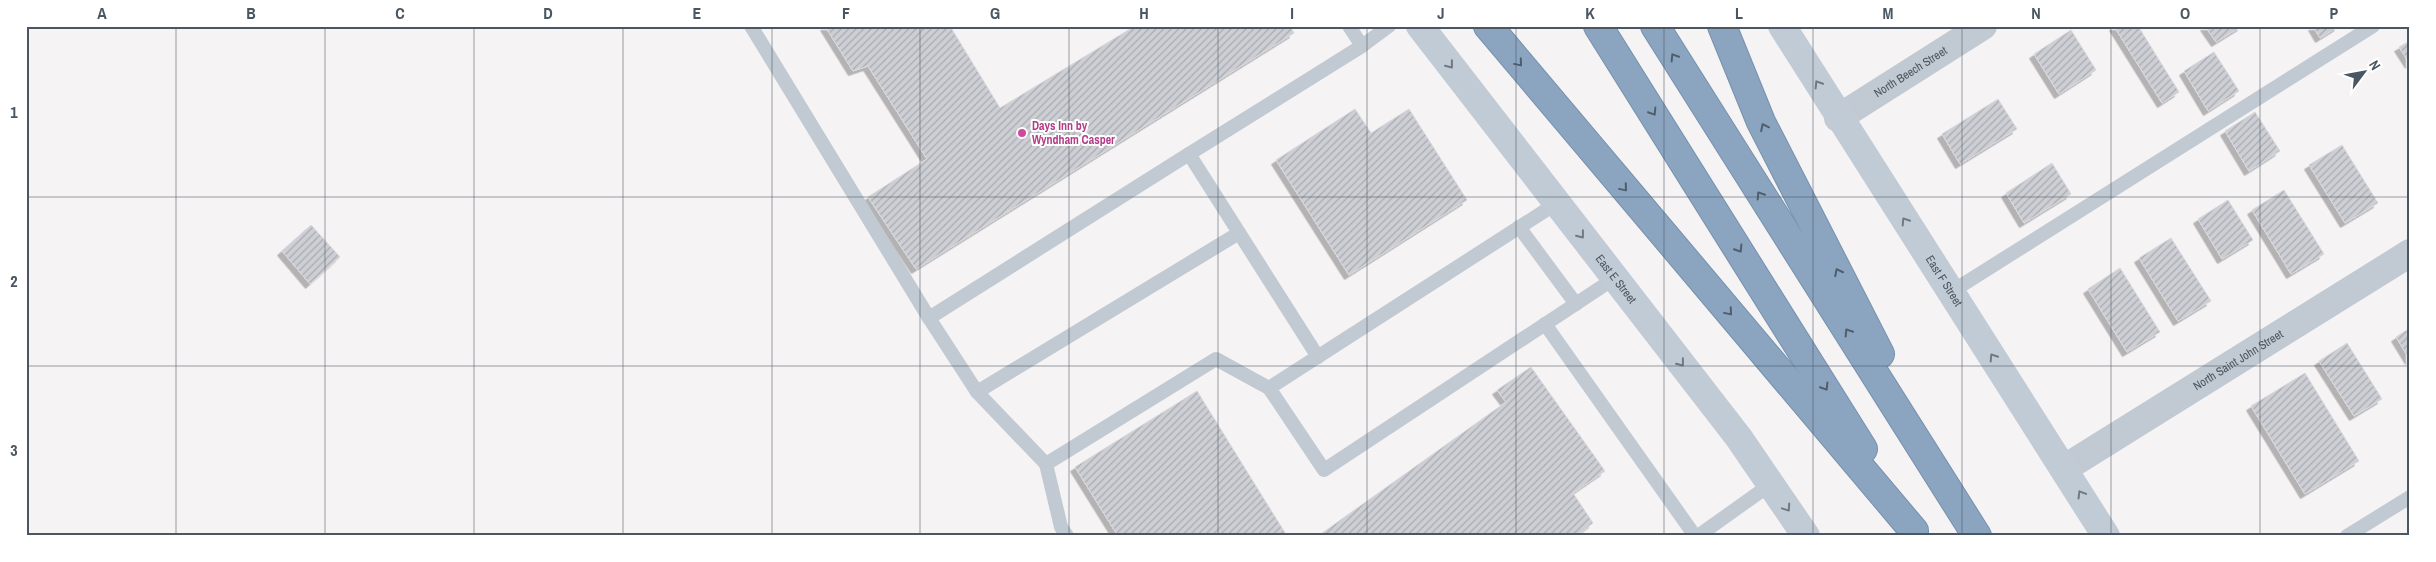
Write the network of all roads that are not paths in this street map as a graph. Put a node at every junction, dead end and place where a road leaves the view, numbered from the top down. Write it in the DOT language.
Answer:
graph roads {
  1 [pos="751,26"];
  2 [pos="1349,26"];
  3 [pos="1389,26"];
  4 [pos="1420,26"];
  5 [pos="1488,26"];
  6 [pos="1598,26"];
  7 [pos="1655,26"];
  8 [pos="1722,26"];
  9 [pos="1782,26"];
  10 [pos="1983,26"];
  11 [pos="2373,26"];
  12 [pos="1362,46"];
  13 [pos="1838,118"];
  14 [pos="1189,154"];
  15 [pos="1557,203"];
  16 [pos="1519,227"];
  17 [pos="1239,233"];
  18 [pos="2410,253"];
  19 [pos="1615,278"];
  20 [pos="1951,292"];
  21 [pos="1576,304"];
  22 [pos="929,318"];
  23 [pos="1546,324"];
  24 [pos="1318,356"];
  25 [pos="1269,388"];
  26 [pos="977,392"];
  27 [pos="1046,464"];
  28 [pos="2065,468"];
  29 [pos="1771,484"];
  30 [pos="2410,497"];
  31 [pos="1956,502"];
  32 [pos="1916,533"];
  33 [pos="1067,536"];
  34 [pos="1697,536"];
  35 [pos="1806,536"];
  36 [pos="1977,536"];
  37 [pos="2106,536"];
  38 [pos="2347,536"];
  1 -- 22 [label="lane"];
  2 -- 12 [label="lane"];
  3 -- 12 [label="lane"];
  4 -- 15 [label="main road, East E Street, one-way"];
  5 -- 32 [label="highway, one-way"];
  6 -- 32 [label="highway, one-way"];
  31 -- 7 [label="highway, one-way"];
  31 -- 8 [label="highway, one-way"];
  13 -- 9 [label="main road, East F Street, one-way"];
  10 -- 13 [label="street, North Beech Street"];
  11 -- 20 [label="lane"];
  12 -- 14 [label="lane"];
  20 -- 13 [label="main road, East F Street, one-way"];
  14 -- 17 [label="lane"];
  14 -- 22 [label="lane"];
  15 -- 16 [label="lane"];
  15 -- 19 [label="main road, East E Street, one-way"];
  16 -- 21 [label="lane"];
  16 -- 24 [label="lane"];
  17 -- 24 [label="lane"];
  17 -- 26 [label="lane"];
  18 -- 28 [label="street, North Saint John Street"];
  19 -- 21 [label="lane"];
  19 -- 29 [label="main road, East E Street, one-way"];
  28 -- 20 [label="main road, East F Street, one-way"];
  21 -- 23 [label="lane"];
  22 -- 26 [label="lane"];
  23 -- 25 [label="lane"];
  23 -- 34 [label="lane"];
  24 -- 25 [label="lane"];
  25 -- 27 [label="lane"];
  26 -- 27 [label="lane"];
  27 -- 33 [label="lane"];
  37 -- 28 [label="main road, East F Street, one-way"];
  29 -- 34 [label="lane"];
  29 -- 35 [label="main road, East E Street, one-way"];
  30 -- 38 [label="lane"];
  31 -- 36 [label="highway"];
}
